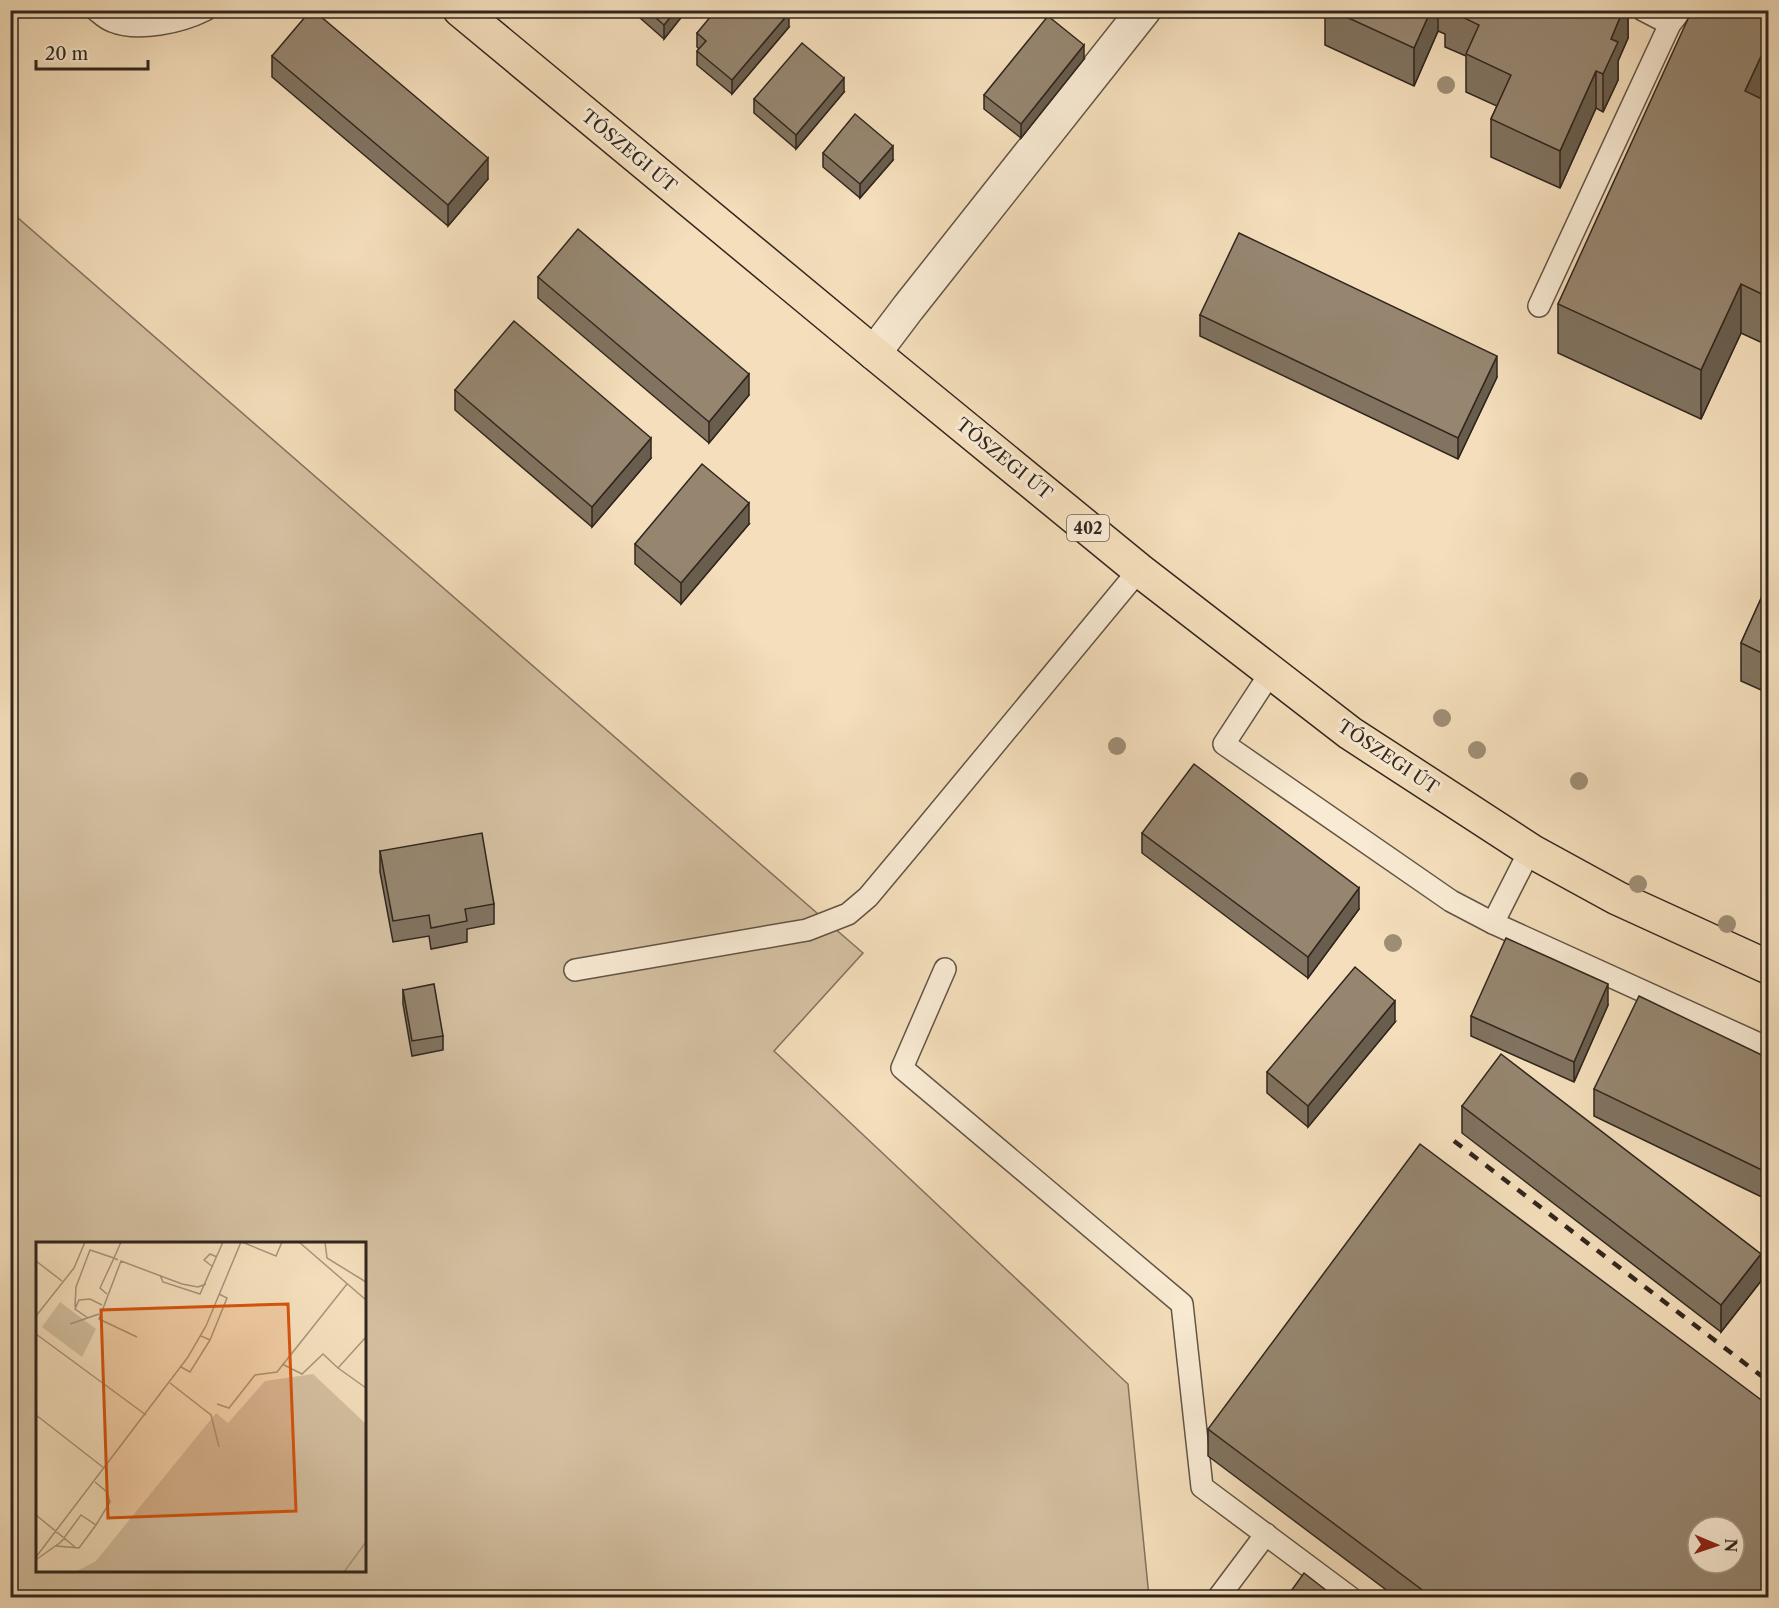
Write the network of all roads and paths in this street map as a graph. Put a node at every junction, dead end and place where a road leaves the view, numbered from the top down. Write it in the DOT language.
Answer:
graph roads {
  1 [pos="96,10"];
  2 [pos="205,10"];
  3 [pos="460,10"];
  4 [pos="1144,10"];
  5 [pos="1643,10"];
  6 [pos="1676,17"];
  7 [pos="1539,306"];
  8 [pos="874,353"];
  9 [pos="1139,570"];
  10 [pos="1271,672"];
  11 [pos="1530,850"];
  12 [pos="1493,923"];
  13 [pos="1768,967"];
  14 [pos="575,969"];
  15 [pos="945,969"];
  16 [pos="1768,1048"];
  17 [pos="1266,1534"];
  18 [pos="1218,1598"];
  19 [pos="1351,1598"];
  1 -- 2 [label="lane"];
  3 -- 8 [label="main road, TÓSZEGI ÚT / 402"];
  4 -- 8 [label="street"];
  5 -- 6 [label="lane"];
  6 -- 7 [label="lane"];
  8 -- 9 [label="main road, TÓSZEGI ÚT / 402"];
  9 -- 10 [label="main road, TÓSZEGI ÚT / 402"];
  9 -- 14 [label="lane"];
  10 -- 11 [label="main road, TÓSZEGI ÚT / 402"];
  10 -- 12 [label="lane"];
  11 -- 12 [label="lane"];
  11 -- 13 [label="main road, TÓSZEGI ÚT / 402"];
  12 -- 16 [label="lane"];
  15 -- 17 [label="lane"];
  17 -- 18 [label="lane"];
  17 -- 19 [label="lane"];
}
